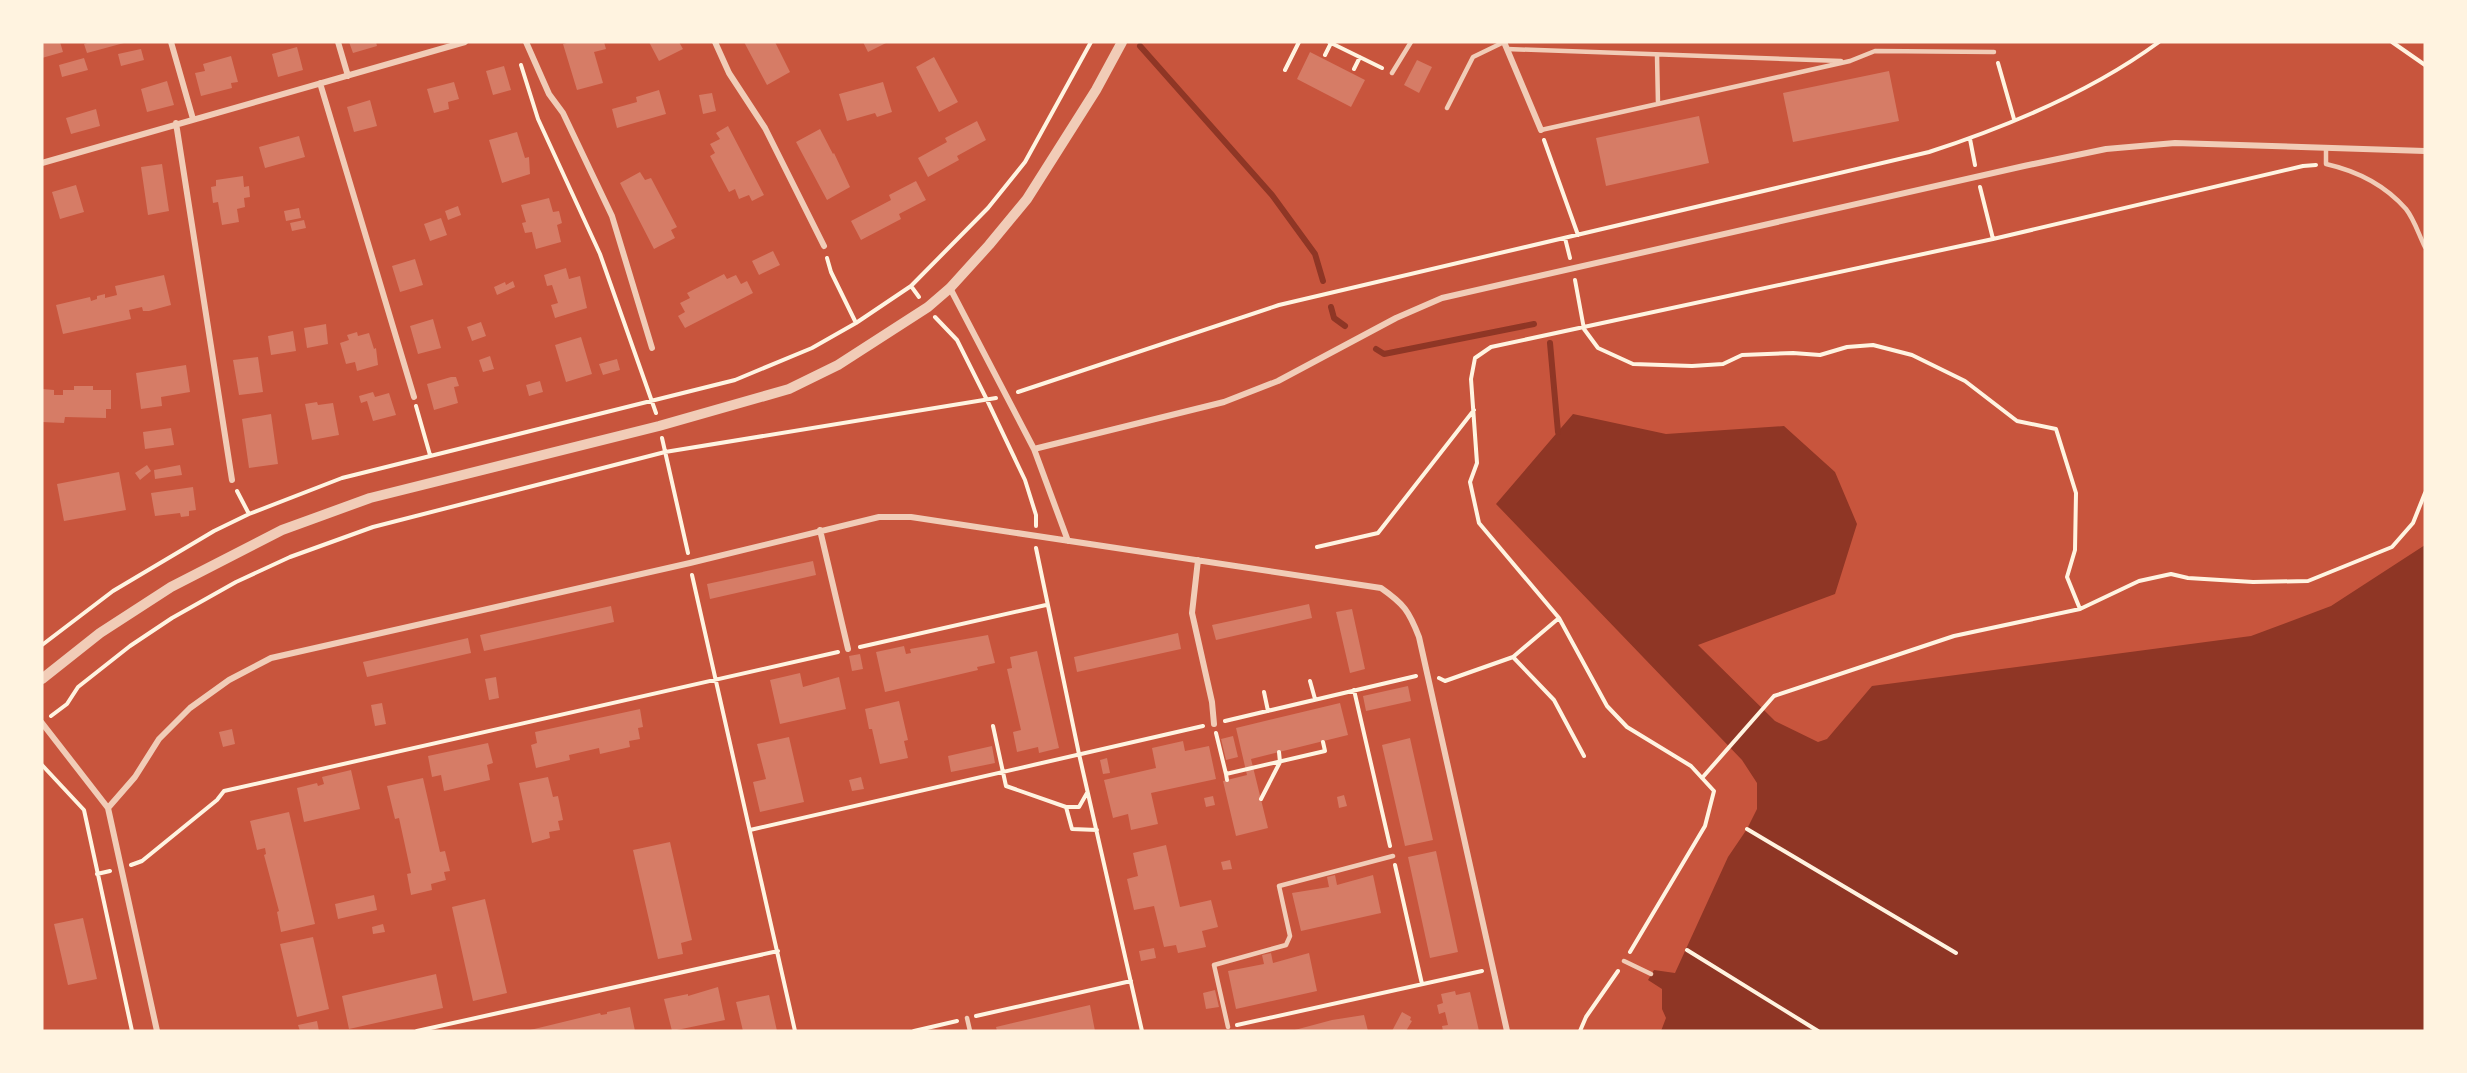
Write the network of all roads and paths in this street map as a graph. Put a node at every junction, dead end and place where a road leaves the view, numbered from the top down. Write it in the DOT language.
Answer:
graph roads {
  1 [pos="171,42"];
  2 [pos="338,42"];
  3 [pos="465,42"];
  4 [pos="526,42"];
  5 [pos="715,42"];
  6 [pos="1091,42"];
  7 [pos="1122,42"];
  8 [pos="1299,42"];
  9 [pos="1330,42"];
  10 [pos="1411,42"];
  11 [pos="2159,42"];
  12 [pos="2392,42"];
  13 [pos="1505,45"];
  14 [pos="1994,52"];
  15 [pos="1325,55"];
  16 [pos="1657,55"];
  17 [pos="1360,57"];
  18 [pos="1850,61"];
  19 [pos="520,64"];
  20 [pos="2425,65"];
  21 [pos="1354,69"];
  22 [pos="1285,70"];
  23 [pos="1392,73"];
  24 [pos="348,76"];
  25 [pos="320,83"];
  26 [pos="1659,104"];
  27 [pos="1447,108"];
  28 [pos="193,119"];
  29 [pos="2014,119"];
  30 [pos="176,123"];
  31 [pos="1541,130"];
  32 [pos="2326,148"];
  33 [pos="2425,151"];
  34 [pos="42,164"];
  35 [pos="2326,164"];
  36 [pos="1578,235"];
  37 [pos="1565,238"];
  38 [pos="824,246"];
  39 [pos="2425,247"];
  40 [pos="1572,268"];
  41 [pos="911,286"];
  42 [pos="950,288"];
  43 [pos="928,307"];
  44 [pos="856,323"];
  45 [pos="1584,329"];
  46 [pos="651,348"];
  47 [pos="1008,395"];
  48 [pos="414,397"];
  49 [pos="987,400"];
  50 [pos="653,401"];
  51 [pos="1474,410"];
  52 [pos="659,426"];
  53 [pos="1034,448"];
  54 [pos="665,452"];
  55 [pos="430,455"];
  56 [pos="232,480"];
  57 [pos="2425,493"];
  58 [pos="249,514"];
  59 [pos="820,530"];
  60 [pos="1036,536"];
  61 [pos="1068,542"];
  62 [pos="1317,547"];
  63 [pos="1198,560"];
  64 [pos="690,563"];
  65 [pos="1046,605"];
  66 [pos="2080,609"];
  67 [pos="1559,618"];
  68 [pos="42,645"];
  69 [pos="848,650"];
  70 [pos="1513,657"];
  71 [pos="1428,672"];
  72 [pos="42,679"];
  73 [pos="715,681"];
  74 [pos="1310,681"];
  75 [pos="1354,690"];
  76 [pos="1264,692"];
  77 [pos="1315,699"];
  78 [pos="1268,711"];
  79 [pos="42,723"];
  80 [pos="1214,724"];
  81 [pos="993,726"];
  82 [pos="1323,741"];
  83 [pos="1279,752"];
  84 [pos="1079,754"];
  85 [pos="1584,756"];
  86 [pos="1280,762"];
  87 [pos="42,765"];
  88 [pos="1003,772"];
  89 [pos="1226,774"];
  90 [pos="1702,778"];
  91 [pos="1227,780"];
  92 [pos="1088,793"];
  93 [pos="1261,799"];
  94 [pos="1066,807"];
  95 [pos="108,808"];
  96 [pos="1747,829"];
  97 [pos="750,830"];
  98 [pos="1097,830"];
  99 [pos="1393,856"];
  100 [pos="121,869"];
  101 [pos="98,874"];
  102 [pos="1687,950"];
  103 [pos="778,951"];
  104 [pos="1956,953"];
  105 [pos="1624,961"];
  106 [pos="1494,969"];
  107 [pos="1651,975"];
  108 [pos="1131,981"];
  109 [pos="1422,984"];
  110 [pos="967,1018"];
  111 [pos="1228,1027"];
  112 [pos="132,1031"];
  113 [pos="156,1031"];
  114 [pos="417,1031"];
  115 [pos="795,1031"];
  116 [pos="914,1031"];
  117 [pos="970,1031"];
  118 [pos="1142,1031"];
  119 [pos="1506,1031"];
  120 [pos="1580,1031"];
  121 [pos="1818,1031"];
  1 -- 28 [label="street"];
  2 -- 24 [label="street"];
  3 -- 24 [label="street"];
  4 -- 46 [label="street"];
  5 -- 38 [label="street"];
  6 -- 41 [label="path"];
  7 -- 42 [label="street"];
  8 -- 22 [label="path"];
  9 -- 15 [label="path"];
  9 -- 17 [label="path"];
  10 -- 23 [label="lane"];
  11 -- 29 [label="path"];
  12 -- 20 [label="path"];
  13 -- 16 [label="lane"];
  13 -- 27 [label="lane"];
  13 -- 31 [label="street"];
  14 -- 18 [label="lane"];
  14 -- 29 [label="path"];
  16 -- 18 [label="lane"];
  16 -- 26 [label="lane"];
  17 -- 21 [label="path"];
  17 -- 23 [label="path"];
  18 -- 26 [label="lane"];
  19 -- 50 [label="path"];
  24 -- 25 [label="street"];
  25 -- 28 [label="street"];
  25 -- 48 [label="street"];
  26 -- 31 [label="lane"];
  28 -- 30 [label="street"];
  29 -- 36 [label="path"];
  30 -- 34 [label="street"];
  30 -- 56 [label="street"];
  31 -- 36 [label="path"];
  32 -- 33 [label="street"];
  32 -- 35 [label="lane"];
  32 -- 40 [label="street"];
  35 -- 39 [label="lane"];
  35 -- 45 [label="path"];
  36 -- 37 [label="path"];
  37 -- 40 [label="path"];
  37 -- 47 [label="path"];
  38 -- 44 [label="path"];
  40 -- 45 [label="path"];
  40 -- 53 [label="street"];
  41 -- 43 [label="path"];
  41 -- 44 [label="path"];
  42 -- 43 [label="street"];
  42 -- 47 [label="street"];
  43 -- 49 [label="path"];
  43 -- 52 [label="street"];
  44 -- 50 [label="path"];
  45 -- 51 [label="path"];
  45 -- 66 [label="path"];
  47 -- 49 [label="path"];
  47 -- 53 [label="street"];
  48 -- 55 [label="path"];
  49 -- 54 [label="path"];
  49 -- 60 [label="path"];
  50 -- 52 [label="path"];
  50 -- 55 [label="path"];
  51 -- 62 [label="path"];
  51 -- 67 [label="path"];
  52 -- 54 [label="path"];
  52 -- 72 [label="street"];
  53 -- 61 [label="street"];
  54 -- 64 [label="path"];
  54 -- 79 [label="path"];
  55 -- 58 [label="path"];
  56 -- 58 [label="path"];
  57 -- 66 [label="path"];
  58 -- 68 [label="path"];
  59 -- 60 [label="street"];
  59 -- 64 [label="street"];
  59 -- 69 [label="street"];
  60 -- 61 [label="street"];
  60 -- 65 [label="path"];
  61 -- 63 [label="street"];
  63 -- 71 [label="street"];
  63 -- 80 [label="street"];
  64 -- 73 [label="path"];
  64 -- 95 [label="street"];
  65 -- 69 [label="path"];
  65 -- 84 [label="path"];
  66 -- 90 [label="path"];
  67 -- 70 [label="path"];
  67 -- 90 [label="path"];
  69 -- 73 [label="path"];
  70 -- 71 [label="path"];
  70 -- 85 [label="path"];
  71 -- 75 [label="path"];
  71 -- 106 [label="street"];
  73 -- 97 [label="path"];
  73 -- 100 [label="path"];
  74 -- 77 [label="path"];
  75 -- 77 [label="path"];
  75 -- 99 [label="path"];
  76 -- 78 [label="path"];
  77 -- 78 [label="path"];
  78 -- 80 [label="path"];
  79 -- 95 [label="street"];
  80 -- 84 [label="path"];
  80 -- 89 [label="path"];
  81 -- 88 [label="path"];
  82 -- 86 [label="path"];
  83 -- 86 [label="path"];
  84 -- 88 [label="path"];
  84 -- 92 [label="path"];
  86 -- 89 [label="path"];
  86 -- 93 [label="path"];
  87 -- 101 [label="path"];
  88 -- 94 [label="path"];
  88 -- 97 [label="path"];
  89 -- 91 [label="path"];
  90 -- 105 [label="path"];
  92 -- 94 [label="path"];
  92 -- 98 [label="path"];
  94 -- 98 [label="path"];
  95 -- 100 [label="street"];
  96 -- 104 [label="path"];
  97 -- 103 [label="path"];
  98 -- 108 [label="path"];
  99 -- 109 [label="path"];
  99 -- 111 [label="lane"];
  100 -- 101 [label="path"];
  100 -- 113 [label="street"];
  101 -- 112 [label="path"];
  102 -- 121 [label="path"];
  103 -- 114 [label="path"];
  103 -- 115 [label="path"];
  105 -- 107 [label="lane"];
  105 -- 120 [label="path"];
  106 -- 109 [label="path"];
  106 -- 119 [label="street"];
  108 -- 110 [label="path"];
  108 -- 118 [label="path"];
  109 -- 111 [label="path"];
  110 -- 116 [label="path"];
  110 -- 117 [label="lane"];
}
